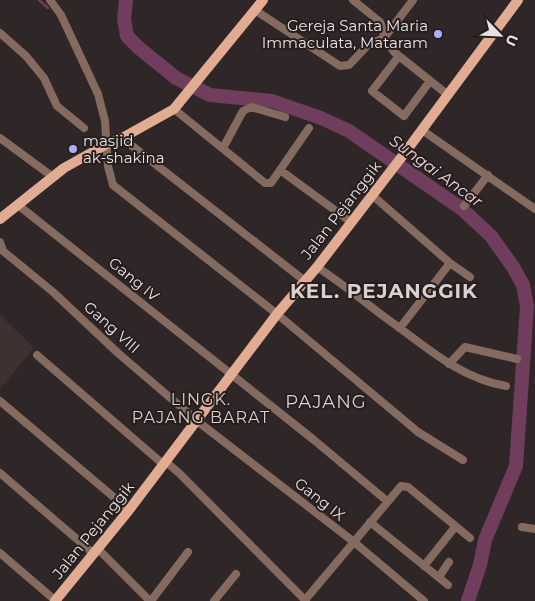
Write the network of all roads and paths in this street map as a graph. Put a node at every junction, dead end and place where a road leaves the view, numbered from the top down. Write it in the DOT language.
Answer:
graph roads {
  1 [pos="263,0"];
  2 [pos="353,0"];
  3 [pos="413,0"];
  4 [pos="518,0"];
  5 [pos="52,1"];
  6 [pos="255,10"];
  7 [pos="1,35"];
  8 [pos="384,38"];
  9 [pos="399,56"];
  10 [pos="430,81"];
  11 [pos="448,95"];
  12 [pos="178,106"];
  13 [pos="284,117"];
  14 [pos="84,128"];
  15 [pos="309,128"];
  16 [pos="422,130"];
  17 [pos="0,138"];
  18 [pos="122,138"];
  19 [pos="108,144"];
  20 [pos="223,148"];
  21 [pos="280,170"];
  22 [pos="488,175"];
  23 [pos="53,177"];
  24 [pos="372,195"];
  25 [pos="18,205"];
  26 [pos="464,206"];
  27 [pos="535,209"];
  28 [pos="0,219"];
  29 [pos="352,222"];
  30 [pos="0,242"];
  31 [pos="450,263"];
  32 [pos="317,266"];
  33 [pos="470,277"];
  34 [pos="306,281"];
  35 [pos="277,314"];
  36 [pos="399,328"];
  37 [pos="37,355"];
  38 [pos="517,359"];
  39 [pos="449,364"];
  40 [pos="232,375"];
  41 [pos="506,386"];
  42 [pos="0,401"];
  43 [pos="198,421"];
  44 [pos="463,460"];
  45 [pos="165,464"];
  46 [pos="0,473"];
  47 [pos="388,501"];
  48 [pos="129,510"];
  49 [pos="370,522"];
  50 [pos="455,527"];
  51 [pos="522,527"];
  52 [pos="535,529"];
  53 [pos="470,538"];
  54 [pos="354,542"];
  55 [pos="96,550"];
  56 [pos="188,552"];
  57 [pos="0,553"];
  58 [pos="449,562"];
  59 [pos="424,566"];
  60 [pos="236,574"];
  61 [pos="439,577"];
  62 [pos="448,585"];
  63 [pos="56,601"];
  64 [pos="150,601"];
  65 [pos="214,601"];
  66 [pos="306,601"];
  67 [pos="424,601"];
  1 -- 6 [label="main road"];
  2 -- 8 [label="street"];
  3 -- 8 [label="street"];
  4 -- 11 [label="main road, Jalan Pejanggik"];
  5 -- 19 [label="street"];
  6 -- 8 [label="street"];
  6 -- 12 [label="main road"];
  7 -- 14 [label="street"];
  8 -- 9 [label="street"];
  9 -- 10 [label="street"];
  9 -- 10 [label="street"];
  10 -- 11 [label="street"];
  11 -- 16 [label="main road, Jalan Pejanggik"];
  12 -- 18 [label="main road"];
  12 -- 20 [label="street"];
  13 -- 20 [label="street"];
  15 -- 21 [label="street"];
  16 -- 22 [label="street"];
  16 -- 24 [label="main road, Jalan Pejanggik"];
  17 -- 23 [label="street"];
  18 -- 19 [label="main road"];
  18 -- 34 [label="street"];
  19 -- 23 [label="main road"];
  19 -- 35 [label="street"];
  20 -- 21 [label="street"];
  21 -- 29 [label="street"];
  22 -- 26 [label="street"];
  22 -- 27 [label="street"];
  23 -- 25 [label="main road"];
  24 -- 29 [label="main road, Jalan Pejanggik"];
  24 -- 31 [label="street"];
  25 -- 28 [label="main road"];
  25 -- 40 [label="street, Gang IV"];
  29 -- 32 [label="main road, Jalan Pejanggik"];
  30 -- 43 [label="street, Gang VIII"];
  31 -- 33 [label="street"];
  31 -- 36 [label="street"];
  32 -- 34 [label="main road, Jalan Pejanggik"];
  32 -- 36 [label="street"];
  34 -- 35 [label="main road, Jalan Pejanggik"];
  35 -- 40 [label="main road, Jalan Pejanggik"];
  35 -- 44 [label="street"];
  36 -- 39 [label="street"];
  37 -- 45 [label="street"];
  38 -- 39 [label="street"];
  39 -- 41 [label="street"];
  40 -- 43 [label="main road, Jalan Pejanggik"];
  40 -- 47 [label="street, Gang IV"];
  42 -- 48 [label="street"];
  43 -- 45 [label="main road, Jalan Pejanggik"];
  43 -- 54 [label="street, Gang IX"];
  45 -- 48 [label="main road, Jalan Pejanggik"];
  45 -- 66 [label="street"];
  46 -- 55 [label="street"];
  47 -- 49 [label="street"];
  47 -- 50 [label="street"];
  48 -- 55 [label="main road, Jalan Pejanggik"];
  49 -- 54 [label="street"];
  49 -- 59 [label="street"];
  50 -- 53 [label="street"];
  50 -- 59 [label="street"];
  51 -- 52 [label="street"];
  54 -- 66 [label="street"];
  54 -- 67 [label="street, Gang IX"];
  55 -- 63 [label="main road, Jalan Pejanggik"];
  55 -- 64 [label="street"];
  56 -- 64 [label="street"];
  57 -- 63 [label="street"];
  58 -- 61 [label="street"];
  59 -- 61 [label="street"];
  60 -- 65 [label="street"];
  61 -- 62 [label="street"];
}
